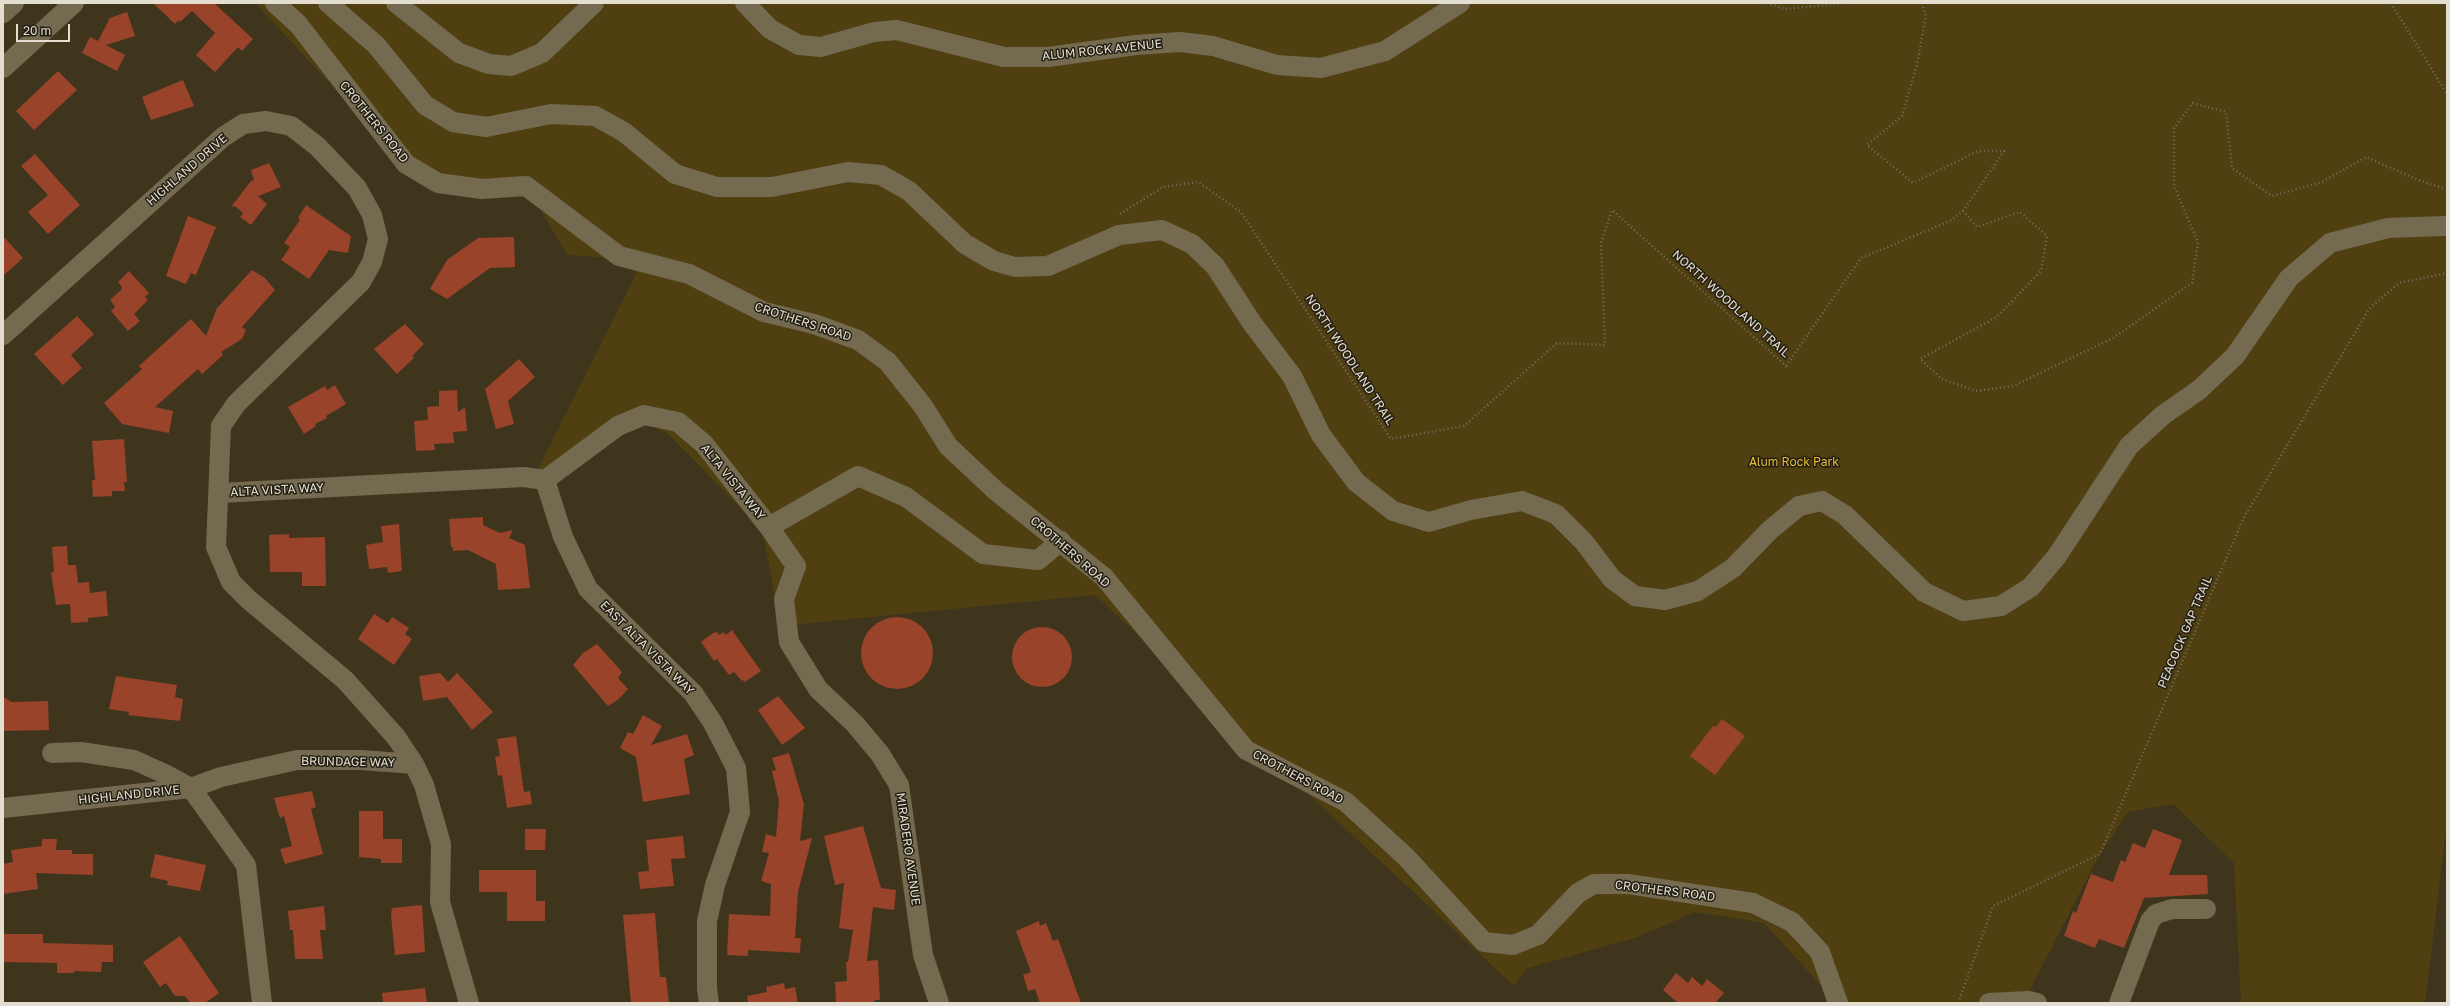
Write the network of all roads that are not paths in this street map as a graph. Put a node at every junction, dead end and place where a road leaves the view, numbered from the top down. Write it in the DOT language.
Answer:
graph roads {
  1 [pos="14,3"];
  2 [pos="74,3"];
  3 [pos="275,3"];
  4 [pos="328,3"];
  5 [pos="396,3"];
  6 [pos="594,3"];
  7 [pos="745,3"];
  8 [pos="1460,3"];
  9 [pos="3,13"];
  10 [pos="3,68"];
  11 [pos="2447,226"];
  12 [pos="3,335"];
  13 [pos="545,480"];
  14 [pos="220,493"];
  15 [pos="769,526"];
  16 [pos="1061,541"];
  17 [pos="52,752"];
  18 [pos="414,764"];
  19 [pos="191,788"];
  20 [pos="3,808"];
  21 [pos="2206,910"];
  22 [pos="262,1003"];
  23 [pos="469,1003"];
  24 [pos="710,1003"];
  25 [pos="939,1003"];
  26 [pos="1838,1003"];
  27 [pos="1989,1003"];
  28 [pos="2037,1003"];
  29 [pos="2119,1003"];
  1 -- 9 [label="street"];
  2 -- 10 [label="street"];
  3 -- 16 [label="street, CROTHERS ROAD"];
  4 -- 11 [label="street"];
  5 -- 6 [label="street"];
  7 -- 8 [label="street, ALUM ROCK AVENUE"];
  12 -- 14 [label="street, HIGHLAND DRIVE"];
  13 -- 14 [label="street, ALTA VISTA WAY"];
  13 -- 15 [label="street, ALTA VISTA WAY"];
  13 -- 24 [label="street, EAST ALTA VISTA WAY"];
  14 -- 18 [label="street, ALTA VISTA WAY"];
  15 -- 16 [label="street"];
  15 -- 25 [label="street, MIRADERO AVENUE"];
  16 -- 26 [label="street, CROTHERS ROAD"];
  17 -- 19 [label="street"];
  18 -- 19 [label="street, BRUNDAGE WAY"];
  18 -- 23 [label="street, ALTA VISTA WAY"];
  19 -- 20 [label="street, HIGHLAND DRIVE"];
  19 -- 22 [label="street, HIGHLAND DRIVE"];
  21 -- 29 [label="street"];
  27 -- 28 [label="street"];
}
